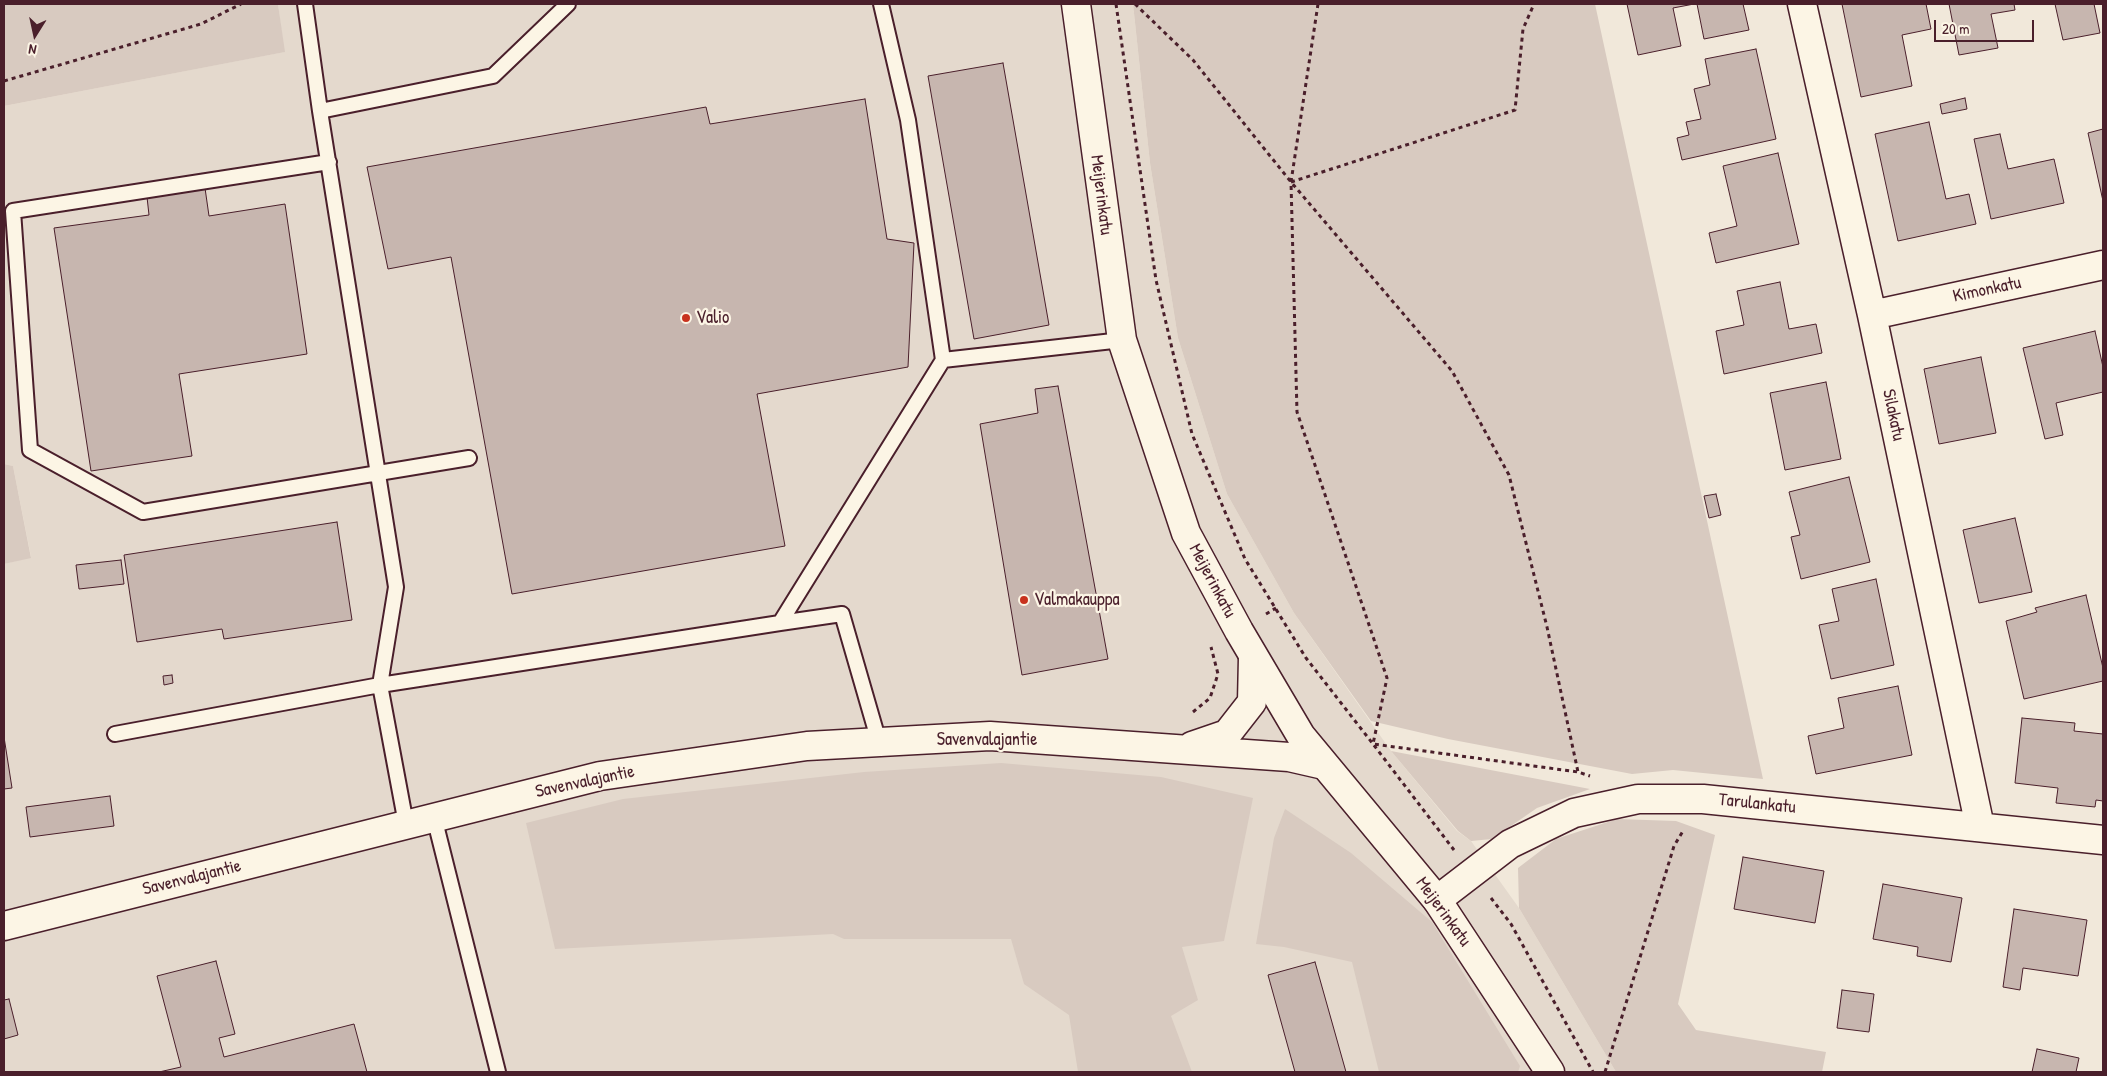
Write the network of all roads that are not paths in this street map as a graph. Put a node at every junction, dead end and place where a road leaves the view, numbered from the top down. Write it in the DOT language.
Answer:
graph roads {
  1 [pos="305,4"];
  2 [pos="568,4"];
  3 [pos="881,4"];
  4 [pos="1076,4"];
  5 [pos="1802,4"];
  6 [pos="320,111"];
  7 [pos="329,162"];
  8 [pos="2103,265"];
  9 [pos="1872,315"];
  10 [pos="1122,340"];
  11 [pos="944,360"];
  12 [pos="469,458"];
  13 [pos="378,473"];
  14 [pos="780,623"];
  15 [pos="1254,657"];
  16 [pos="380,685"];
  17 [pos="115,734"];
  18 [pos="879,742"];
  19 [pos="1180,749"];
  20 [pos="1324,764"];
  21 [pos="434,816"];
  22 [pos="406,824"];
  23 [pos="1980,827"];
  24 [pos="2103,840"];
  25 [pos="1437,900"];
  26 [pos="4,926"];
  27 [pos="498,1072"];
  28 [pos="1550,1072"];
  1 -- 6 [label="lane"];
  2 -- 6 [label="lane"];
  3 -- 11 [label="lane"];
  4 -- 10 [label="street, Meijerinkatu"];
  5 -- 9 [label="street, Silakatu"];
  6 -- 7 [label="lane"];
  7 -- 13 [label="lane"];
  7 -- 13 [label="lane"];
  8 -- 9 [label="street, Kimonkatu"];
  9 -- 23 [label="street, Silakatu"];
  10 -- 11 [label="lane"];
  10 -- 15 [label="street, Meijerinkatu"];
  11 -- 14 [label="lane"];
  12 -- 13 [label="lane"];
  13 -- 16 [label="lane"];
  14 -- 16 [label="lane"];
  14 -- 18 [label="lane"];
  15 -- 19 [label="street, Savenvalajantie"];
  15 -- 20 [label="street, Meijerinkatu"];
  16 -- 17 [label="lane"];
  16 -- 22 [label="lane"];
  18 -- 19 [label="street, Savenvalajantie"];
  18 -- 21 [label="street, Savenvalajantie"];
  19 -- 20 [label="street, Savenvalajantie"];
  20 -- 25 [label="street, Meijerinkatu"];
  21 -- 22 [label="street, Savenvalajantie"];
  21 -- 27 [label="lane"];
  22 -- 26 [label="street, Savenvalajantie"];
  23 -- 24 [label="street, Tarulankatu"];
  23 -- 25 [label="street, Tarulankatu"];
  25 -- 28 [label="street, Meijerinkatu"];
}
